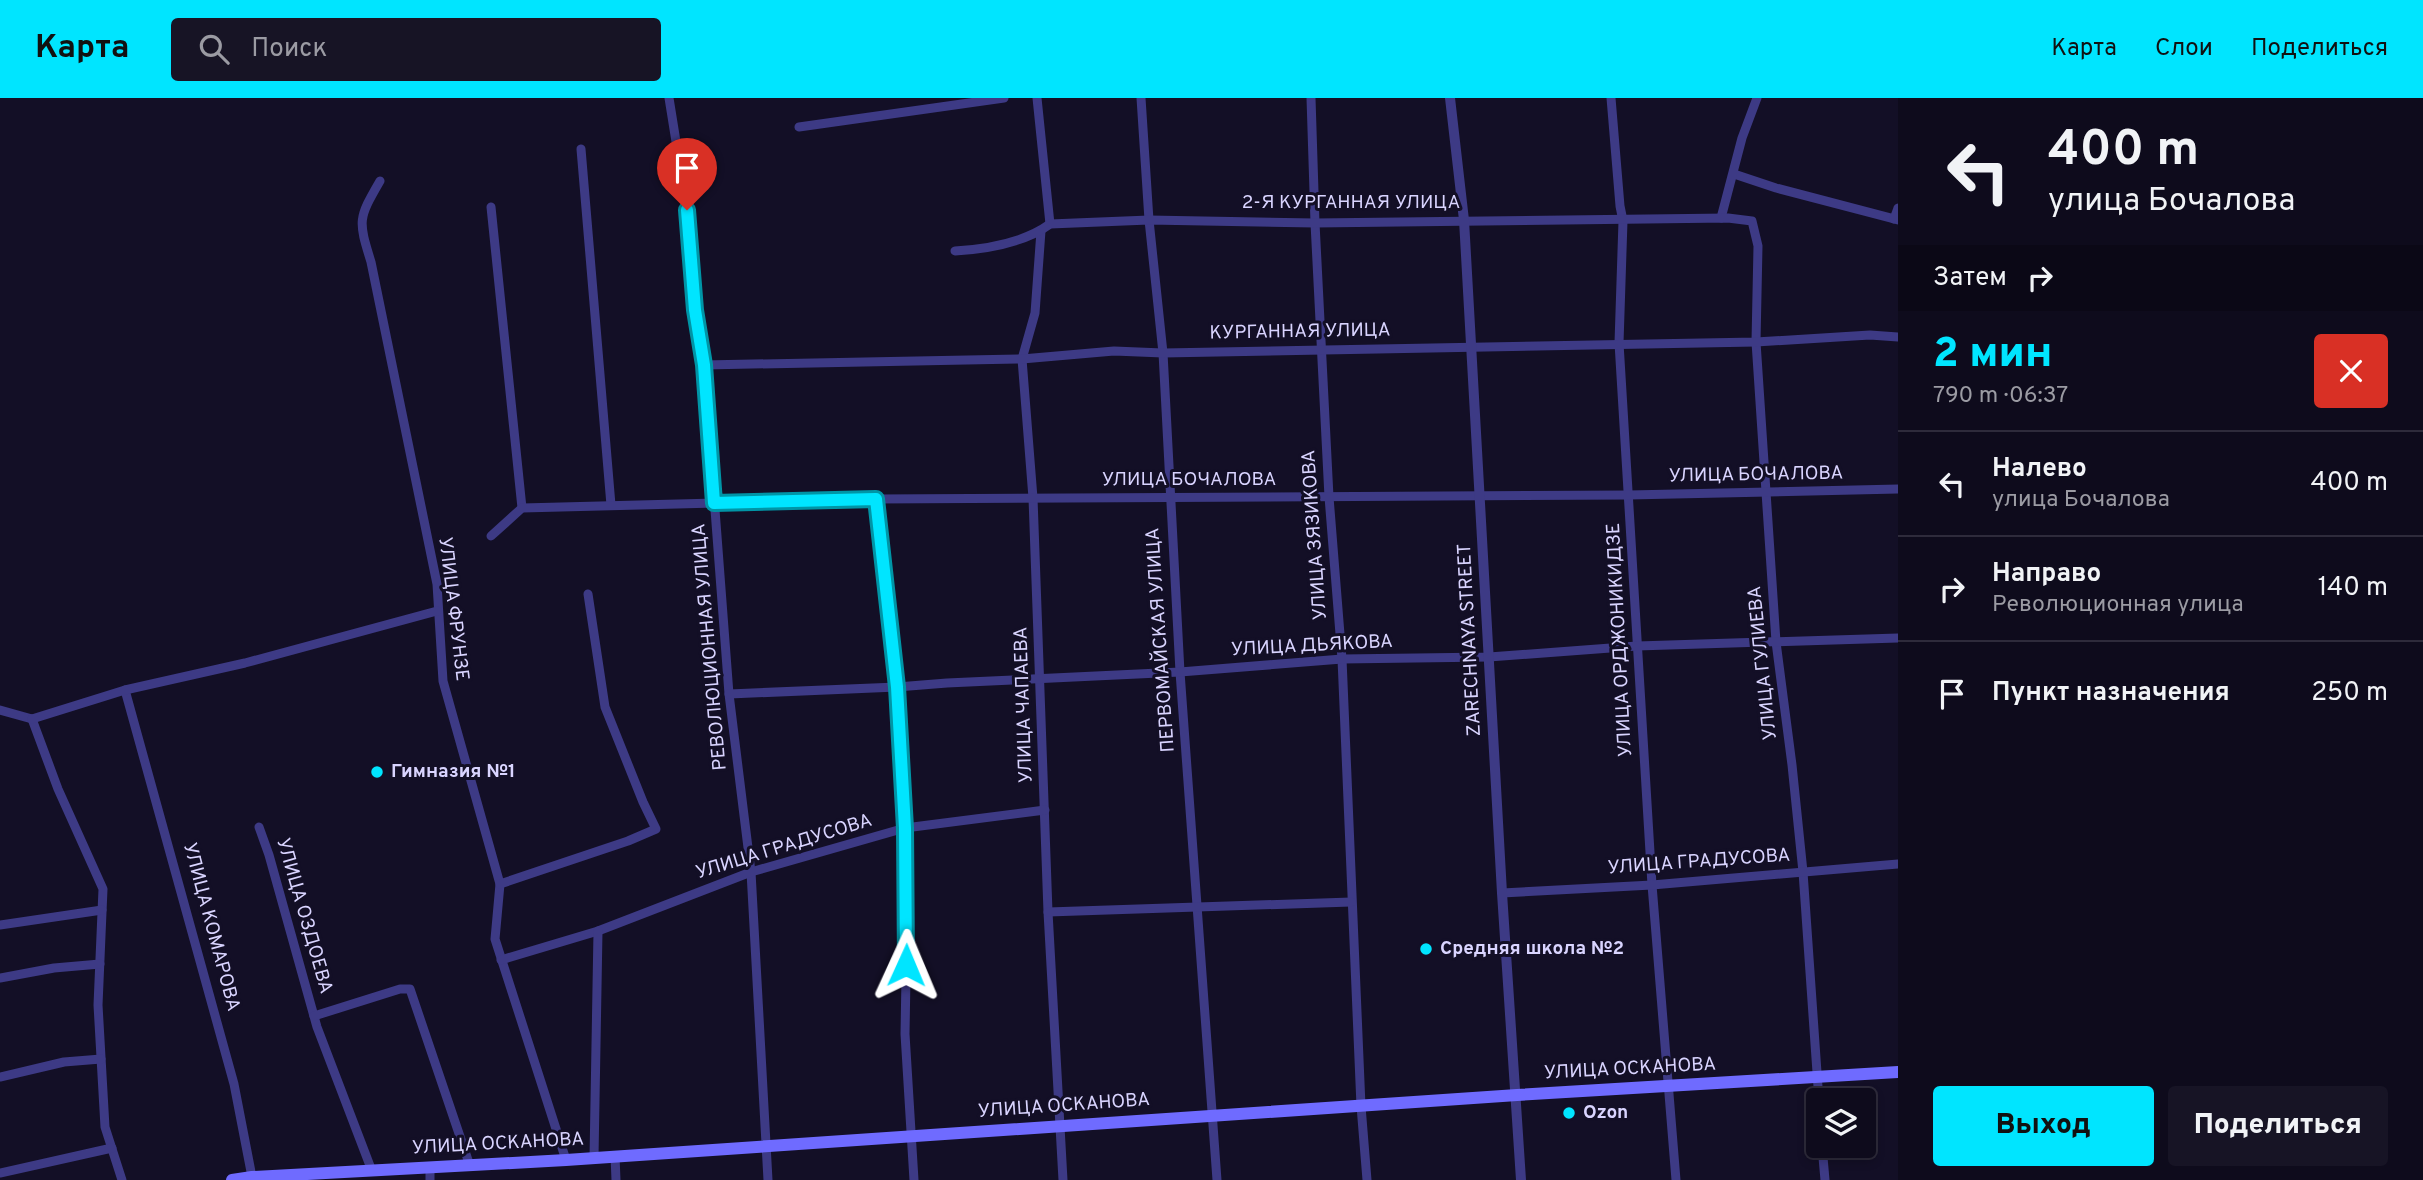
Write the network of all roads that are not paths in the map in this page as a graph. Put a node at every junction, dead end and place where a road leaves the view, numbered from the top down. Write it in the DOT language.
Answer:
graph roads {
  1 [pos="669,98"];
  2 [pos="1004,98"];
  3 [pos="1037,98"];
  4 [pos="1141,98"];
  5 [pos="1311,98"];
  6 [pos="1450,98"];
  7 [pos="1611,98"];
  8 [pos="1757,98"];
  9 [pos="799,127"];
  10 [pos="581,149"];
  11 [pos="1734,174"];
  12 [pos="380,181"];
  13 [pos="491,207"];
  14 [pos="1898,208"];
  15 [pos="1721,218"];
  16 [pos="1149,220"];
  17 [pos="1464,220"];
  18 [pos="1896,220"];
  19 [pos="1623,221"];
  20 [pos="1752,221"];
  21 [pos="1315,223"];
  22 [pos="1050,224"];
  23 [pos="1041,231"];
  24 [pos="955,251"];
  25 [pos="1898,337"];
  26 [pos="1756,342"];
  27 [pos="1619,343"];
  28 [pos="1471,346"];
  29 [pos="1322,349"];
  30 [pos="1163,353"];
  31 [pos="1022,359"];
  32 [pos="704,365"];
  33 [pos="1898,489"];
  34 [pos="1767,492"];
  35 [pos="1479,495"];
  36 [pos="1629,495"];
  37 [pos="1329,497"];
  38 [pos="1033,498"];
  39 [pos="1170,498"];
  40 [pos="876,499"];
  41 [pos="714,503"];
  42 [pos="611,505"];
  43 [pos="523,508"];
  44 [pos="491,536"];
  45 [pos="588,594"];
  46 [pos="437,611"];
  47 [pos="1898,638"];
  48 [pos="1776,642"];
  49 [pos="1637,646"];
  50 [pos="1489,657"];
  51 [pos="1342,659"];
  52 [pos="1180,672"];
  53 [pos="1040,678"];
  54 [pos="897,687"];
  55 [pos="125,690"];
  56 [pos="729,694"];
  57 [pos="0,710"];
  58 [pos="32,719"];
  59 [pos="1045,810"];
  60 [pos="259,827"];
  61 [pos="905,828"];
  62 [pos="1898,864"];
  63 [pos="751,872"];
  64 [pos="1803,872"];
  65 [pos="500,884"];
  66 [pos="1652,885"];
  67 [pos="1502,893"];
  68 [pos="1351,902"];
  69 [pos="1196,906"];
  70 [pos="102,910"];
  71 [pos="1048,912"];
  72 [pos="0,925"];
  73 [pos="598,931"];
  74 [pos="501,960"];
  75 [pos="100,964"];
  76 [pos="0,978"];
  77 [pos="314,1016"];
  78 [pos="101,1059"];
  79 [pos="1898,1072"];
  80 [pos="0,1077"];
  81 [pos="1817,1077"];
  82 [pos="1670,1086"];
  83 [pos="1818,1088"];
  84 [pos="1517,1095"];
  85 [pos="1360,1106"];
  86 [pos="1211,1116"];
  87 [pos="1059,1126"];
  88 [pos="912,1136"];
  89 [pos="766,1146"];
  90 [pos="112,1148"];
  91 [pos="615,1156"];
  92 [pos="594,1158"];
  93 [pos="1823,1158"];
  94 [pos="566,1160"];
  95 [pos="470,1166"];
  96 [pos="372,1171"];
  97 [pos="0,1173"];
  98 [pos="430,1174"];
  99 [pos="252,1177"];
  100 [pos="274,1178"];
  101 [pos="122,1180"];
  102 [pos="232,1180"];
  103 [pos="616,1180"];
  104 [pos="768,1180"];
  105 [pos="914,1180"];
  106 [pos="1063,1180"];
  107 [pos="1217,1180"];
  108 [pos="1367,1180"];
  109 [pos="1521,1180"];
  110 [pos="1676,1180"];
  111 [pos="1825,1180"];
  1 -- 32 [label="street, РЕВОЛЮЦИОННАЯ УЛИЦА"];
  2 -- 9 [label="street"];
  3 -- 22 [label="street"];
  4 -- 16 [label="street, ПЕРВОМАЙСКАЯ УЛИЦА"];
  5 -- 21 [label="street, УЛИЦА ЗЯЗИКОВА"];
  6 -- 17 [label="street, ZARECHNAYA STREET"];
  7 -- 19 [label="street, УЛИЦА ОРДЖОНИКИДЗЕ"];
  8 -- 11 [label="street"];
  10 -- 42 [label="street"];
  11 -- 15 [label="street"];
  11 -- 18 [label="street"];
  12 -- 46 [label="street, УЛИЦА ФРУНЗЕ"];
  13 -- 43 [label="street"];
  14 -- 18 [label="street"];
  15 -- 19 [label="street, 2-Я КУРГАННАЯ УЛИЦА"];
  15 -- 20 [label="street, 2-Я КУРГАННАЯ УЛИЦА"];
  16 -- 21 [label="street, 2-Я КУРГАННАЯ УЛИЦА"];
  16 -- 22 [label="street, 2-Я КУРГАННАЯ УЛИЦА"];
  16 -- 30 [label="street, ПЕРВОМАЙСКАЯ УЛИЦА"];
  17 -- 19 [label="street, 2-Я КУРГАННАЯ УЛИЦА"];
  17 -- 21 [label="street, 2-Я КУРГАННАЯ УЛИЦА"];
  17 -- 28 [label="street, ZARECHNAYA STREET"];
  19 -- 27 [label="street, УЛИЦА ОРДЖОНИКИДЗЕ"];
  20 -- 26 [label="street, УЛИЦА ГУЛИЕВА"];
  21 -- 29 [label="street, УЛИЦА ЗЯЗИКОВА"];
  22 -- 23 [label="street"];
  23 -- 24 [label="street"];
  23 -- 31 [label="street, УЛИЦА ЧАПАЕВА"];
  25 -- 26 [label="street, КУРГАННАЯ УЛИЦА"];
  26 -- 27 [label="street, КУРГАННАЯ УЛИЦА"];
  26 -- 34 [label="street, УЛИЦА ГУЛИЕВА"];
  27 -- 28 [label="street, КУРГАННАЯ УЛИЦА"];
  27 -- 36 [label="street, УЛИЦА ОРДЖОНИКИДЗЕ"];
  28 -- 29 [label="street, КУРГАННАЯ УЛИЦА"];
  28 -- 35 [label="street, ZARECHNAYA STREET"];
  29 -- 30 [label="street, КУРГАННАЯ УЛИЦА"];
  29 -- 37 [label="street, УЛИЦА ЗЯЗИКОВА"];
  30 -- 31 [label="street, КУРГАННАЯ УЛИЦА"];
  30 -- 39 [label="street, ПЕРВОМАЙСКАЯ УЛИЦА"];
  31 -- 32 [label="street, КУРГАННАЯ УЛИЦА"];
  31 -- 38 [label="street, УЛИЦА ЧАПАЕВА"];
  32 -- 41 [label="street, РЕВОЛЮЦИОННАЯ УЛИЦА"];
  33 -- 34 [label="street, УЛИЦА БОЧАЛОВА"];
  34 -- 36 [label="street, УЛИЦА БОЧАЛОВА"];
  34 -- 48 [label="street, УЛИЦА ГУЛИЕВА"];
  35 -- 36 [label="street, УЛИЦА БОЧАЛОВА"];
  35 -- 37 [label="street, УЛИЦА БОЧАЛОВА"];
  35 -- 50 [label="street, ZARECHNAYA STREET"];
  36 -- 49 [label="street, УЛИЦА ОРДЖОНИКИДЗЕ"];
  37 -- 39 [label="street, УЛИЦА БОЧАЛОВА"];
  37 -- 51 [label="street, УЛИЦА ЗЯЗИКОВА"];
  38 -- 39 [label="street, УЛИЦА БОЧАЛОВА"];
  38 -- 40 [label="street, УЛИЦА БОЧАЛОВА"];
  38 -- 53 [label="street, УЛИЦА ЧАПАЕВА"];
  39 -- 52 [label="street, ПЕРВОМАЙСКАЯ УЛИЦА"];
  40 -- 41 [label="street, УЛИЦА БОЧАЛОВА"];
  40 -- 54 [label="street"];
  41 -- 42 [label="street, УЛИЦА БОЧАЛОВА"];
  41 -- 56 [label="street, РЕВОЛЮЦИОННАЯ УЛИЦА"];
  42 -- 43 [label="street, УЛИЦА БОЧАЛОВА"];
  43 -- 44 [label="street"];
  45 -- 65 [label="street"];
  46 -- 55 [label="street"];
  46 -- 65 [label="street, УЛИЦА ФРУНЗЕ"];
  47 -- 48 [label="street, УЛИЦА ДЬЯКОВА"];
  48 -- 49 [label="street, УЛИЦА ДЬЯКОВА"];
  48 -- 64 [label="street, УЛИЦА ГУЛИЕВА"];
  49 -- 50 [label="street, УЛИЦА ДЬЯКОВА"];
  49 -- 66 [label="street, УЛИЦА ОРДЖОНИКИДЗЕ"];
  50 -- 51 [label="street, УЛИЦА ДЬЯКОВА"];
  50 -- 67 [label="street, ZARECHNAYA STREET"];
  51 -- 52 [label="street, УЛИЦА ДЬЯКОВА"];
  51 -- 68 [label="street, УЛИЦА ЗЯЗИКОВА"];
  52 -- 53 [label="street, УЛИЦА ДЬЯКОВА"];
  52 -- 69 [label="street, ПЕРВОМАЙСКАЯ УЛИЦА"];
  53 -- 54 [label="street, УЛИЦА ДЬЯКОВА"];
  53 -- 59 [label="street, УЛИЦА ЧАПАЕВА"];
  54 -- 56 [label="street, УЛИЦА ДЬЯКОВА"];
  54 -- 61 [label="street"];
  55 -- 58 [label="street"];
  55 -- 99 [label="street, УЛИЦА КОМАРОВА"];
  56 -- 63 [label="street, РЕВОЛЮЦИОННАЯ УЛИЦА"];
  57 -- 58 [label="street"];
  58 -- 70 [label="street"];
  59 -- 61 [label="street, УЛИЦА ГРАДУСОВА"];
  59 -- 71 [label="street, УЛИЦА ЧАПАЕВА"];
  60 -- 77 [label="street, УЛИЦА ОЗДОЕВА"];
  61 -- 63 [label="street, УЛИЦА ГРАДУСОВА"];
  61 -- 88 [label="street"];
  62 -- 64 [label="street, УЛИЦА ГРАДУСОВА"];
  63 -- 73 [label="street, УЛИЦА ГРАДУСОВА"];
  63 -- 89 [label="street, РЕВОЛЮЦИОННАЯ УЛИЦА"];
  64 -- 66 [label="street, УЛИЦА ГРАДУСОВА"];
  64 -- 81 [label="street, УЛИЦА ГУЛИЕВА"];
  65 -- 74 [label="street, УЛИЦА ФРУНЗЕ"];
  66 -- 67 [label="street, УЛИЦА ГРАДУСОВА"];
  66 -- 82 [label="street, УЛИЦА ОРДЖОНИКИДЗЕ"];
  67 -- 84 [label="street, ZARECHNAYA STREET"];
  68 -- 69 [label="street"];
  68 -- 85 [label="street, УЛИЦА ЗЯЗИКОВА"];
  69 -- 71 [label="street"];
  69 -- 86 [label="street, ПЕРВОМАЙСКАЯ УЛИЦА"];
  70 -- 72 [label="street"];
  70 -- 75 [label="street"];
  71 -- 87 [label="street, УЛИЦА ЧАПАЕВА"];
  73 -- 74 [label="street, УЛИЦА ГРАДУСОВА"];
  73 -- 92 [label="street"];
  74 -- 94 [label="street, УЛИЦА ФРУНЗЕ"];
  75 -- 76 [label="street"];
  75 -- 78 [label="street"];
  77 -- 95 [label="street, УЛИЦА ОЗДОЕВА"];
  77 -- 96 [label="street, УЛИЦА ОЗДОЕВА"];
  78 -- 80 [label="street"];
  78 -- 90 [label="street"];
  79 -- 81 [label="main road, УЛИЦА ОСКАНОВА"];
  81 -- 82 [label="main road, УЛИЦА ОСКАНОВА"];
  81 -- 83 [label="street, УЛИЦА ГУЛИЕВА"];
  82 -- 84 [label="main road, УЛИЦА ОСКАНОВА"];
  82 -- 110 [label="street, УЛИЦА ОРДЖОНИКИДЗЕ"];
  84 -- 85 [label="main road, УЛИЦА ОСКАНОВА"];
  84 -- 109 [label="street, ZARECHNAYA STREET"];
  85 -- 86 [label="main road, УЛИЦА ОСКАНОВА"];
  85 -- 108 [label="street, УЛИЦА ЗЯЗИКОВА"];
  86 -- 87 [label="main road, УЛИЦА ОСКАНОВА"];
  86 -- 107 [label="street, ПЕРВОМАЙСКАЯ УЛИЦА"];
  87 -- 88 [label="main road, УЛИЦА ОСКАНОВА"];
  87 -- 106 [label="street, УЛИЦА ЧАПАЕВА"];
  88 -- 89 [label="main road, УЛИЦА ОСКАНОВА"];
  88 -- 105 [label="street"];
  89 -- 91 [label="main road, УЛИЦА ОСКАНОВА"];
  89 -- 104 [label="street, РЕВОЛЮЦИОННАЯ УЛИЦА"];
  90 -- 97 [label="street"];
  90 -- 101 [label="street"];
  91 -- 92 [label="main road, УЛИЦА ОСКАНОВА"];
  91 -- 103 [label="street"];
  92 -- 94 [label="main road, УЛИЦА ОСКАНОВА"];
  93 -- 111 [label="street"];
  94 -- 95 [label="main road, УЛИЦА ОСКАНОВА"];
  95 -- 98 [label="main road, УЛИЦА ОСКАНОВА"];
  96 -- 98 [label="main road, УЛИЦА ОСКАНОВА"];
  96 -- 100 [label="main road, УЛИЦА ОСКАНОВА"];
  99 -- 100 [label="main road, УЛИЦА ОСКАНОВА"];
  99 -- 102 [label="main road, УЛИЦА ОСКАНОВА"];
}
